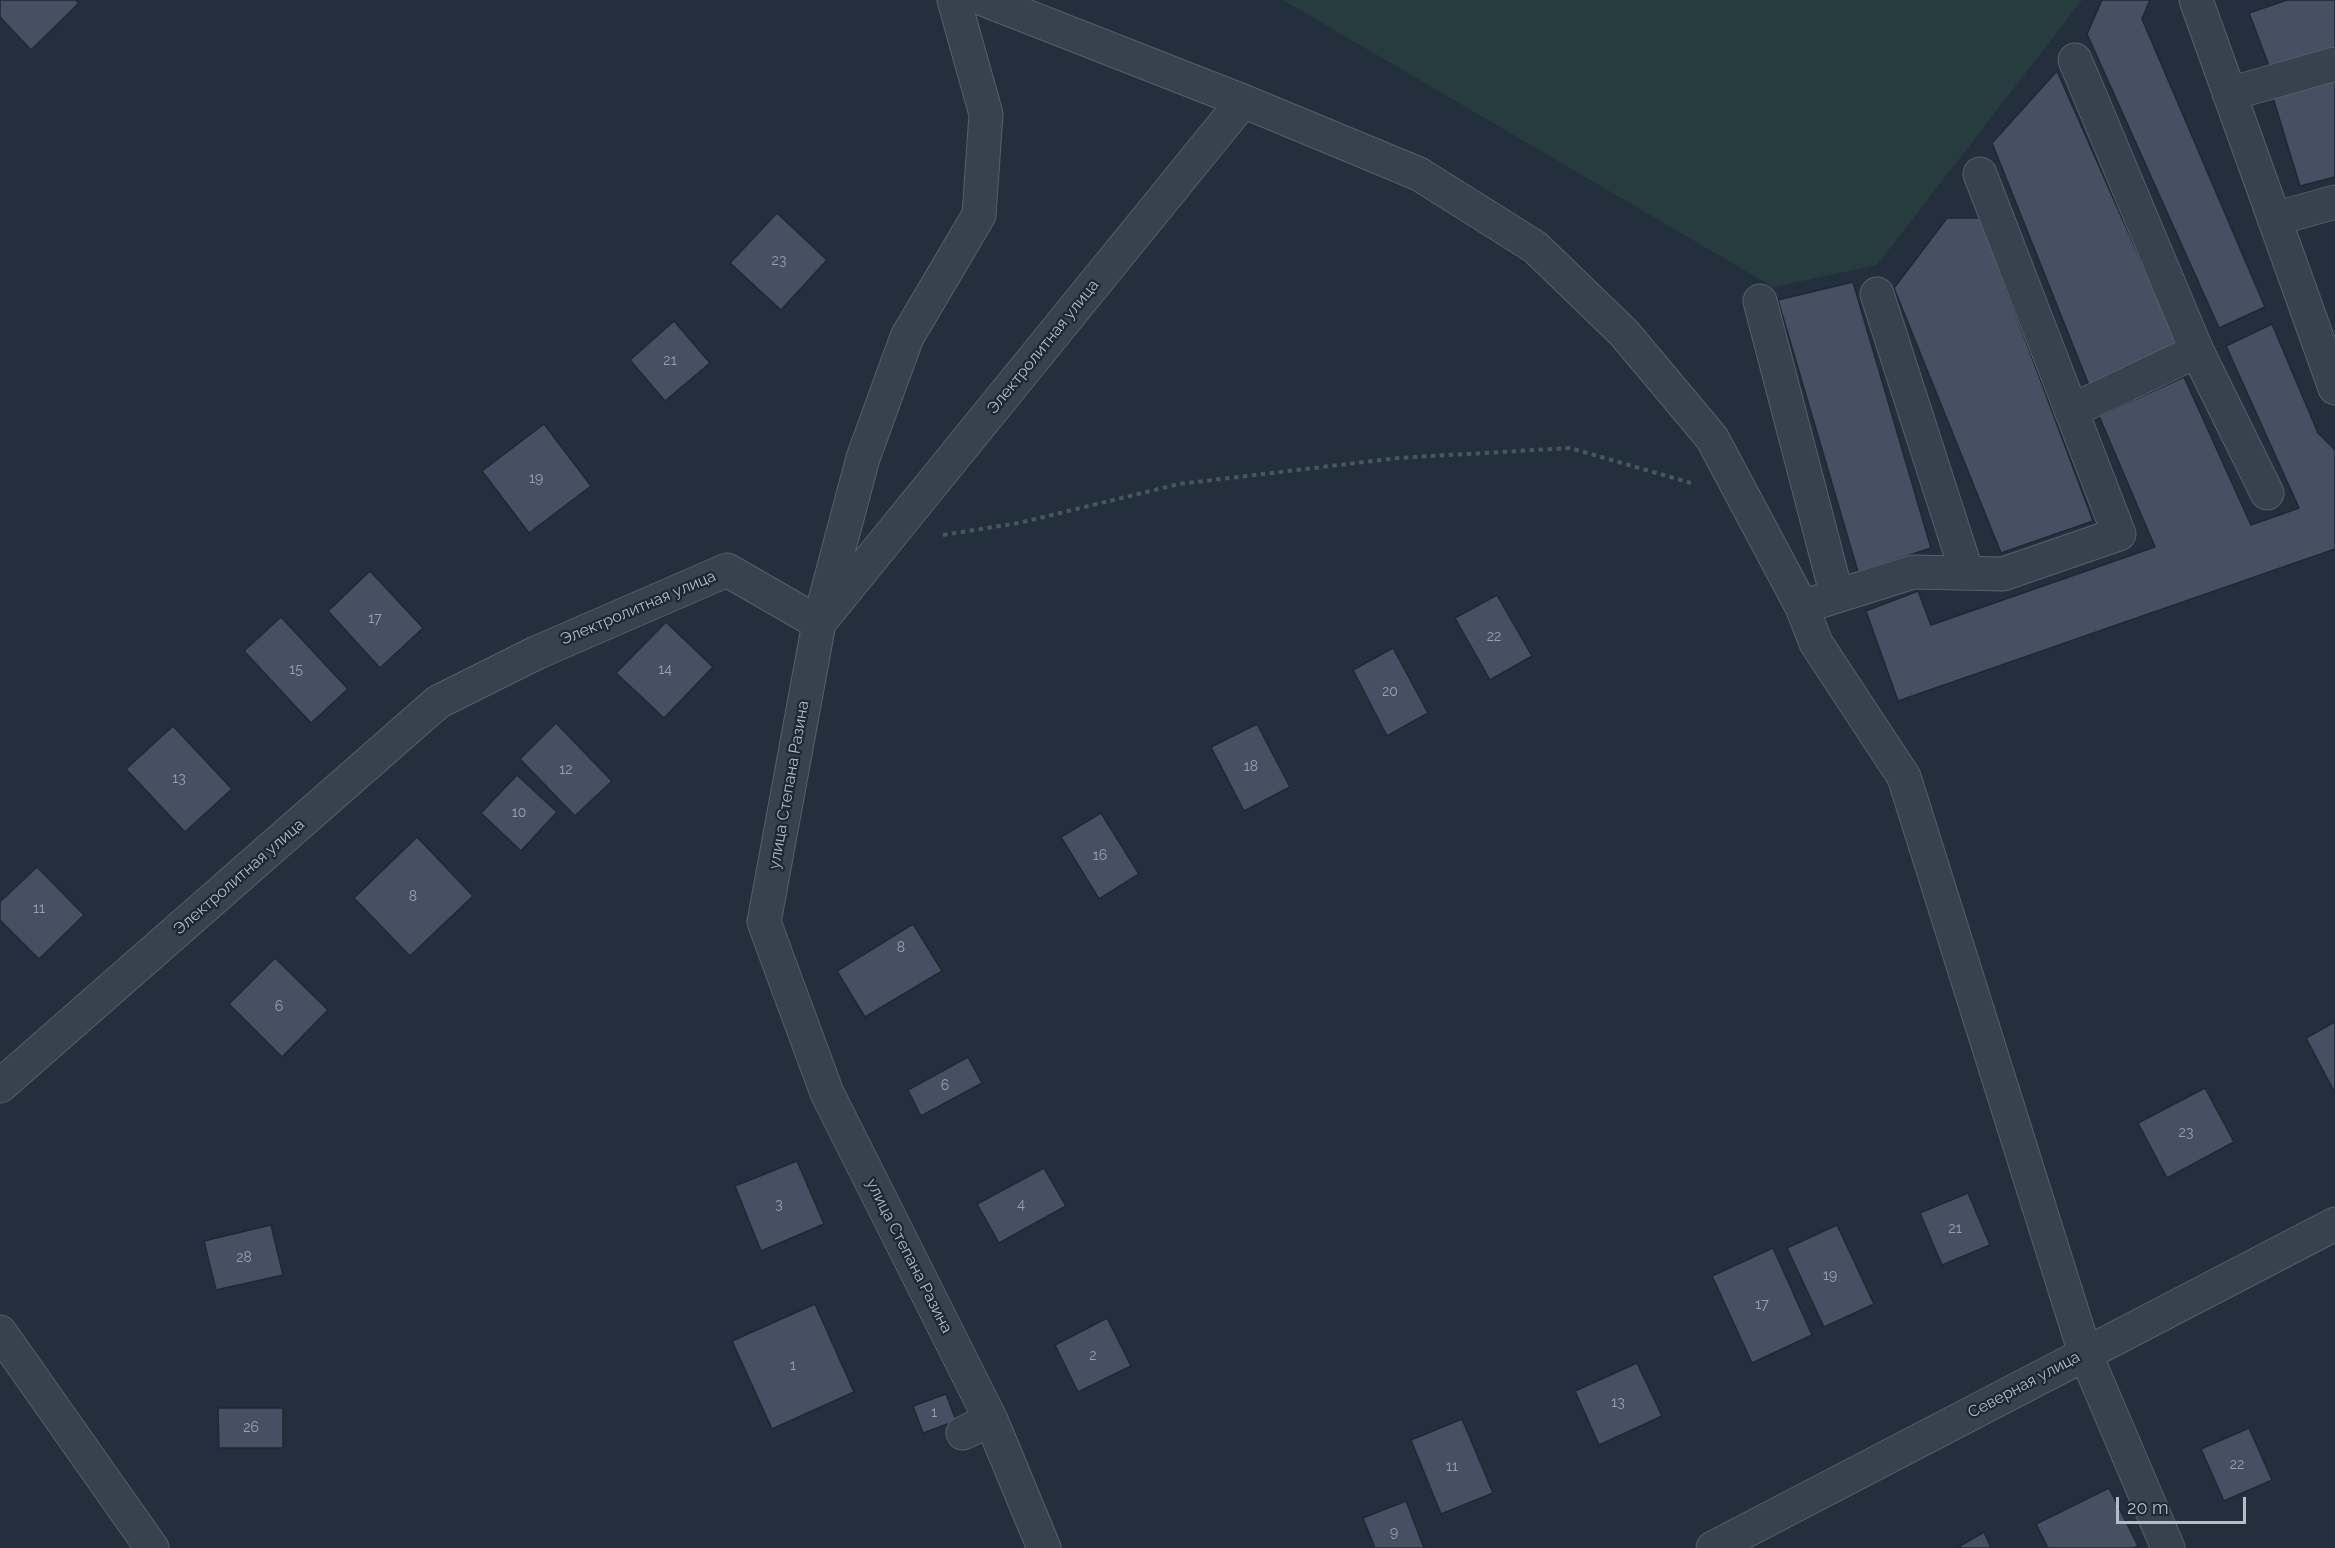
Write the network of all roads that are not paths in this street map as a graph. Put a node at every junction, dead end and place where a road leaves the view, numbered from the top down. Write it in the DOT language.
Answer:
graph roads {
  1 [pos="954,0"];
  2 [pos="985,0"];
  3 [pos="2206,3"];
  4 [pos="2075,60"];
  5 [pos="2335,64"];
  6 [pos="2229,94"];
  7 [pos="1243,100"];
  8 [pos="1980,174"];
  9 [pos="2335,202"];
  10 [pos="2274,219"];
  11 [pos="1877,294"];
  12 [pos="1761,301"];
  13 [pos="2325,330"];
  14 [pos="2197,351"];
  15 [pos="2335,388"];
  16 [pos="2072,411"];
  17 [pos="2267,493"];
  18 [pos="1967,573"];
  19 [pos="1837,596"];
  20 [pos="1802,607"];
  21 [pos="819,623"];
  22 [pos="0,1086"];
  23 [pos="2335,1224"];
  24 [pos="0,1332"];
  25 [pos="2085,1353"];
  26 [pos="152,1548"];
  27 [pos="1044,1548"];
  28 [pos="1713,1548"];
  29 [pos="2168,1548"];
  1 -- 21 [label="street, улица Степана Разина"];
  2 -- 7 [label="street"];
  3 -- 6 [label="street"];
  4 -- 14 [label="street"];
  5 -- 6 [label="street"];
  6 -- 10 [label="street"];
  7 -- 20 [label="street"];
  7 -- 21 [label="street, Электролитная улица"];
  8 -- 16 [label="street"];
  9 -- 10 [label="street"];
  10 -- 13 [label="street"];
  11 -- 18 [label="street"];
  12 -- 19 [label="street"];
  13 -- 15 [label="street"];
  14 -- 16 [label="street"];
  14 -- 17 [label="street"];
  16 -- 18 [label="street"];
  18 -- 19 [label="street"];
  19 -- 20 [label="street"];
  20 -- 25 [label="street"];
  21 -- 22 [label="street, Электролитная улица"];
  21 -- 27 [label="street, улица Степана Разина"];
  23 -- 25 [label="street, Северная улица"];
  24 -- 26 [label="street"];
  25 -- 28 [label="street, Северная улица"];
  25 -- 29 [label="street"];
}
